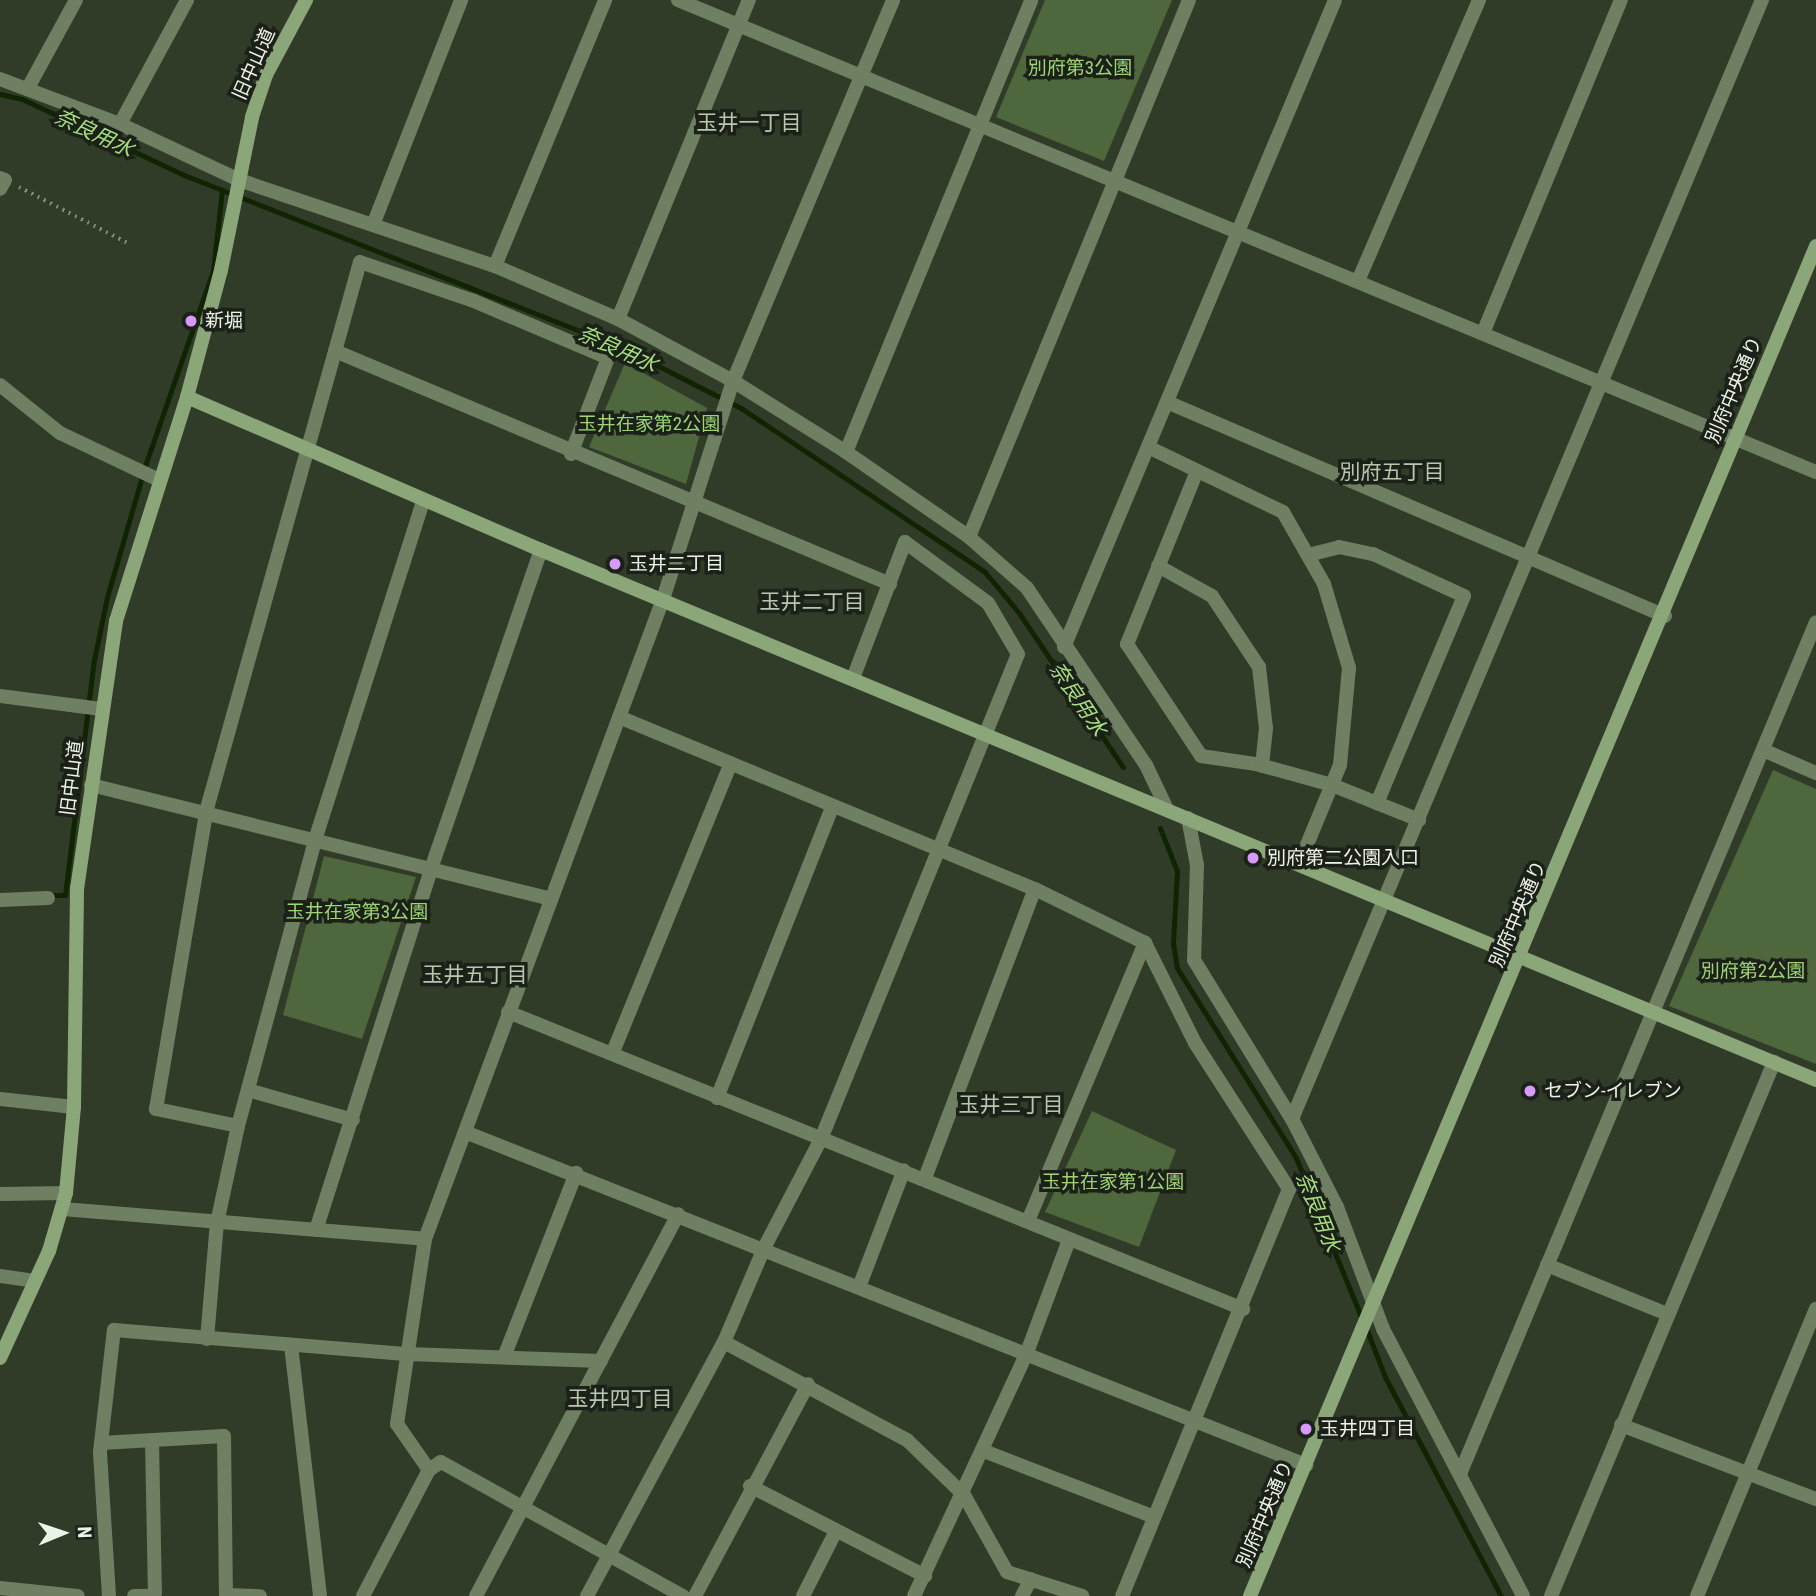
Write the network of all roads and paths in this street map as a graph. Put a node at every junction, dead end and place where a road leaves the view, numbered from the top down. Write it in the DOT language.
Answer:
graph roads {
  1 [pos="187,0"];
  2 [pos="306,0"];
  3 [pos="461,0"];
  4 [pos="604,0"];
  5 [pos="678,0"];
  6 [pos="749,0"];
  7 [pos="893,0"];
  8 [pos="1031,0"];
  9 [pos="1189,0"];
  10 [pos="1335,0"];
  11 [pos="1479,0"];
  12 [pos="1622,0"];
  13 [pos="1762,0"];
  14 [pos="70,2"];
  15 [pos="738,27"];
  16 [pos="861,77"];
  17 [pos="0,79"];
  18 [pos="28,88"];
  19 [pos="978,123"];
  20 [pos="120,124"];
  21 [pos="1113,179"];
  22 [pos="2,182"];
  23 [pos="238,184"];
  24 [pos="373,225"];
  25 [pos="1238,231"];
  26 [pos="128,243"];
  27 [pos="1816,246"];
  28 [pos="495,266"];
  29 [pos="1358,281"];
  30 [pos="618,319"];
  31 [pos="1483,333"];
  32 [pos="335,351"];
  33 [pos="733,381"];
  34 [pos="1600,382"];
  35 [pos="0,385"];
  36 [pos="187,397"];
  37 [pos="1167,402"];
  38 [pos="1735,438"];
  39 [pos="1148,447"];
  40 [pos="307,452"];
  41 [pos="846,452"];
  42 [pos="571,454"];
  43 [pos="1197,471"];
  44 [pos="1816,471"];
  45 [pos="159,480"];
  46 [pos="423,500"];
  47 [pos="694,504"];
  48 [pos="969,537"];
  49 [pos="541,550"];
  50 [pos="1308,555"];
  51 [pos="1527,557"];
  52 [pos="1158,566"];
  53 [pos="890,584"];
  54 [pos="663,599"];
  55 [pos="1665,616"];
  56 [pos="1816,622"];
  57 [pos="1064,647"];
  58 [pos="853,678"];
  59 [pos="0,696"];
  60 [pos="100,709"];
  61 [pos="620,716"];
  62 [pos="987,733"];
  63 [pos="1763,750"];
  64 [pos="731,763"];
  65 [pos="1262,766"];
  66 [pos="1816,773"];
  67 [pos="91,785"];
  68 [pos="1332,785"];
  69 [pos="1377,803"];
  70 [pos="832,808"];
  71 [pos="1167,809"];
  72 [pos="206,813"];
  73 [pos="1188,818"];
  74 [pos="1419,820"];
  75 [pos="315,840"];
  76 [pos="938,850"];
  77 [pos="1299,864"];
  78 [pos="431,869"];
  79 [pos="1035,889"];
  80 [pos="48,898"];
  81 [pos="551,899"];
  82 [pos="0,900"];
  83 [pos="1386,900"];
  84 [pos="1145,943"];
  85 [pos="1521,956"];
  86 [pos="1652,1011"];
  87 [pos="508,1012"];
  88 [pos="613,1052"];
  89 [pos="1774,1062"];
  90 [pos="1816,1080"];
  91 [pos="248,1090"];
  92 [pos="717,1098"];
  93 [pos="0,1099"];
  94 [pos="74,1107"];
  95 [pos="1292,1119"];
  96 [pos="353,1120"];
  97 [pos="238,1126"];
  98 [pos="465,1132"];
  99 [pos="821,1139"];
  100 [pos="904,1170"];
  101 [pos="576,1173"];
  102 [pos="925,1178"];
  103 [pos="65,1193"];
  104 [pos="0,1194"];
  105 [pos="63,1209"];
  106 [pos="678,1213"];
  107 [pos="1028,1221"];
  108 [pos="217,1223"];
  109 [pos="316,1230"];
  110 [pos="425,1239"];
  111 [pos="1069,1240"];
  112 [pos="764,1248"];
  113 [pos="1547,1265"];
  114 [pos="0,1276"];
  115 [pos="35,1282"];
  116 [pos="859,1287"];
  117 [pos="1243,1309"];
  118 [pos="1373,1309"];
  119 [pos="1816,1309"];
  120 [pos="1667,1314"];
  121 [pos="7,1328"];
  122 [pos="207,1339"];
  123 [pos="724,1342"];
  124 [pos="291,1345"];
  125 [pos="408,1354"];
  126 [pos="1026,1355"];
  127 [pos="504,1357"];
  128 [pos="0,1359"];
  129 [pos="601,1361"];
  130 [pos="808,1384"];
  131 [pos="1195,1418"];
  132 [pos="1621,1425"];
  133 [pos="152,1440"];
  134 [pos="101,1443"];
  135 [pos="984,1451"];
  136 [pos="1307,1465"];
  137 [pos="429,1470"];
  138 [pos="1460,1474"];
  139 [pos="1747,1474"];
  140 [pos="750,1486"];
  141 [pos="964,1495"];
  142 [pos="1816,1500"];
  143 [pos="525,1508"];
  144 [pos="1154,1517"];
  145 [pos="836,1531"];
  146 [pos="609,1555"];
  147 [pos="925,1576"];
  148 [pos="1031,1579"];
  149 [pos="0,1588"];
  150 [pos="155,1595"];
  151 [pos="260,1595"];
  152 [pos="78,1596"];
  153 [pos="109,1596"];
  154 [pos="134,1596"];
  155 [pos="320,1596"];
  156 [pos="363,1596"];
  157 [pos="476,1596"];
  158 [pos="587,1596"];
  159 [pos="683,1596"];
  160 [pos="695,1596"];
  161 [pos="803,1596"];
  162 [pos="914,1596"];
  163 [pos="1022,1596"];
  164 [pos="1082,1596"];
  165 [pos="1122,1596"];
  166 [pos="1250,1596"];
  167 [pos="1523,1596"];
  168 [pos="1551,1596"];
  169 [pos="1697,1596"];
  1 -- 20 [label="street"];
  2 -- 23 [label="street, 旧中山道"];
  3 -- 24 [label="street"];
  4 -- 28 [label="street"];
  5 -- 15 [label="street"];
  6 -- 15 [label="street"];
  7 -- 16 [label="street"];
  8 -- 19 [label="street"];
  9 -- 21 [label="street"];
  10 -- 25 [label="street"];
  11 -- 29 [label="street"];
  12 -- 31 [label="street"];
  13 -- 34 [label="street"];
  14 -- 18 [label="street"];
  15 -- 16 [label="street"];
  15 -- 30 [label="street"];
  16 -- 19 [label="street"];
  16 -- 33 [label="street"];
  17 -- 18 [label="street"];
  18 -- 20 [label="street"];
  19 -- 21 [label="street"];
  19 -- 41 [label="street"];
  20 -- 23 [label="street"];
  21 -- 25 [label="street"];
  21 -- 48 [label="street"];
  22 -- 26 [label="path"];
  23 -- 24 [label="street"];
  23 -- 36 [label="street, 旧中山道"];
  24 -- 28 [label="street"];
  25 -- 29 [label="street"];
  25 -- 37 [label="street"];
  27 -- 38 [label="street, 別府中央通り"];
  28 -- 30 [label="street"];
  29 -- 31 [label="street"];
  30 -- 33 [label="street"];
  31 -- 34 [label="street"];
  32 -- 40 [label="street"];
  32 -- 42 [label="street"];
  32 -- 42 [label="street"];
  33 -- 41 [label="street"];
  33 -- 47 [label="street"];
  34 -- 38 [label="street"];
  34 -- 51 [label="street"];
  35 -- 45 [label="street"];
  36 -- 40 [label="street"];
  36 -- 45 [label="street, 旧中山道"];
  37 -- 39 [label="street"];
  37 -- 51 [label="street"];
  38 -- 44 [label="street"];
  38 -- 55 [label="street, 別府中央通り"];
  39 -- 43 [label="street"];
  39 -- 57 [label="street"];
  40 -- 46 [label="street"];
  40 -- 72 [label="street"];
  41 -- 48 [label="street"];
  42 -- 47 [label="street"];
  43 -- 50 [label="street"];
  43 -- 52 [label="street"];
  45 -- 60 [label="street, 旧中山道"];
  46 -- 49 [label="street"];
  46 -- 75 [label="street"];
  47 -- 53 [label="street"];
  47 -- 54 [label="street"];
  48 -- 57 [label="street"];
  49 -- 54 [label="street"];
  49 -- 78 [label="street"];
  50 -- 68 [label="street"];
  50 -- 69 [label="street"];
  51 -- 55 [label="street"];
  51 -- 74 [label="street"];
  52 -- 65 [label="street"];
  52 -- 65 [label="street"];
  53 -- 58 [label="street"];
  53 -- 62 [label="street"];
  54 -- 58 [label="street"];
  54 -- 61 [label="street"];
  55 -- 85 [label="street, 別府中央通り"];
  56 -- 63 [label="street"];
  57 -- 71 [label="street"];
  58 -- 62 [label="street"];
  59 -- 60 [label="street"];
  60 -- 67 [label="street, 旧中山道"];
  61 -- 64 [label="street"];
  61 -- 81 [label="street"];
  62 -- 71 [label="street"];
  62 -- 76 [label="street"];
  63 -- 66 [label="street"];
  63 -- 86 [label="street"];
  64 -- 70 [label="street"];
  64 -- 88 [label="street"];
  65 -- 68 [label="street"];
  67 -- 72 [label="street"];
  67 -- 94 [label="street, 旧中山道"];
  68 -- 69 [label="street"];
  68 -- 77 [label="street"];
  69 -- 74 [label="street"];
  70 -- 76 [label="street"];
  70 -- 92 [label="street"];
  71 -- 73 [label="street"];
  72 -- 75 [label="street"];
  72 -- 97 [label="street"];
  73 -- 77 [label="street"];
  73 -- 95 [label="street"];
  74 -- 83 [label="street"];
  75 -- 78 [label="street"];
  75 -- 91 [label="street"];
  76 -- 79 [label="street"];
  76 -- 99 [label="street"];
  77 -- 83 [label="street"];
  78 -- 81 [label="street"];
  78 -- 96 [label="street"];
  79 -- 84 [label="street"];
  79 -- 102 [label="street"];
  80 -- 82 [label="street"];
  81 -- 87 [label="street"];
  83 -- 85 [label="street"];
  83 -- 95 [label="street"];
  84 -- 107 [label="street"];
  84 -- 117 [label="street"];
  85 -- 86 [label="street"];
  85 -- 118 [label="street, 別府中央通り"];
  86 -- 89 [label="street"];
  86 -- 113 [label="street"];
  87 -- 88 [label="street"];
  87 -- 98 [label="street"];
  88 -- 92 [label="street"];
  89 -- 90 [label="street"];
  89 -- 120 [label="street"];
  91 -- 96 [label="street"];
  91 -- 97 [label="street"];
  92 -- 99 [label="street"];
  93 -- 94 [label="street"];
  94 -- 103 [label="street, 旧中山道"];
  95 -- 118 [label="street"];
  96 -- 109 [label="street"];
  97 -- 108 [label="street"];
  98 -- 101 [label="street"];
  98 -- 110 [label="street"];
  99 -- 100 [label="street"];
  99 -- 112 [label="street"];
  100 -- 102 [label="street"];
  100 -- 116 [label="street"];
  101 -- 106 [label="street"];
  101 -- 127 [label="street"];
  102 -- 107 [label="street"];
  103 -- 104 [label="street"];
  103 -- 105 [label="street, 旧中山道"];
  105 -- 108 [label="street"];
  105 -- 115 [label="street, 旧中山道"];
  106 -- 112 [label="street"];
  106 -- 129 [label="street"];
  107 -- 111 [label="street"];
  108 -- 109 [label="street"];
  108 -- 122 [label="street"];
  109 -- 110 [label="street"];
  110 -- 125 [label="street"];
  111 -- 117 [label="street"];
  111 -- 126 [label="street"];
  112 -- 116 [label="street"];
  112 -- 123 [label="street"];
  113 -- 120 [label="street"];
  113 -- 138 [label="street"];
  114 -- 115 [label="street"];
  115 -- 121 [label="street, 旧中山道"];
  116 -- 126 [label="street"];
  117 -- 131 [label="street"];
  118 -- 136 [label="street, 別府中央通り"];
  118 -- 138 [label="street"];
  119 -- 139 [label="street"];
  120 -- 132 [label="street"];
  121 -- 128 [label="street, 旧中山道"];
  122 -- 124 [label="street"];
  122 -- 134 [label="street"];
  123 -- 130 [label="street"];
  123 -- 146 [label="street"];
  124 -- 125 [label="street"];
  124 -- 155 [label="street"];
  125 -- 127 [label="street"];
  125 -- 137 [label="street"];
  126 -- 131 [label="street"];
  126 -- 135 [label="street"];
  127 -- 129 [label="street"];
  129 -- 143 [label="street"];
  130 -- 140 [label="street"];
  130 -- 141 [label="street"];
  131 -- 136 [label="street"];
  131 -- 144 [label="street"];
  132 -- 139 [label="street"];
  132 -- 168 [label="street"];
  133 -- 134 [label="street"];
  133 -- 150 [label="street"];
  133 -- 151 [label="street"];
  134 -- 153 [label="street"];
  135 -- 141 [label="street"];
  135 -- 144 [label="street"];
  136 -- 166 [label="street, 別府中央通り"];
  137 -- 143 [label="street"];
  137 -- 156 [label="street"];
  138 -- 167 [label="street"];
  139 -- 142 [label="street"];
  139 -- 169 [label="street"];
  140 -- 145 [label="street"];
  140 -- 160 [label="street"];
  141 -- 147 [label="street"];
  141 -- 148 [label="street"];
  143 -- 146 [label="street"];
  143 -- 157 [label="street"];
  144 -- 165 [label="street"];
  145 -- 147 [label="street"];
  145 -- 161 [label="street"];
  146 -- 158 [label="street"];
  146 -- 159 [label="street"];
  147 -- 162 [label="street"];
  148 -- 163 [label="street"];
  148 -- 164 [label="street"];
  149 -- 152 [label="street"];
  150 -- 154 [label="street"];
}
